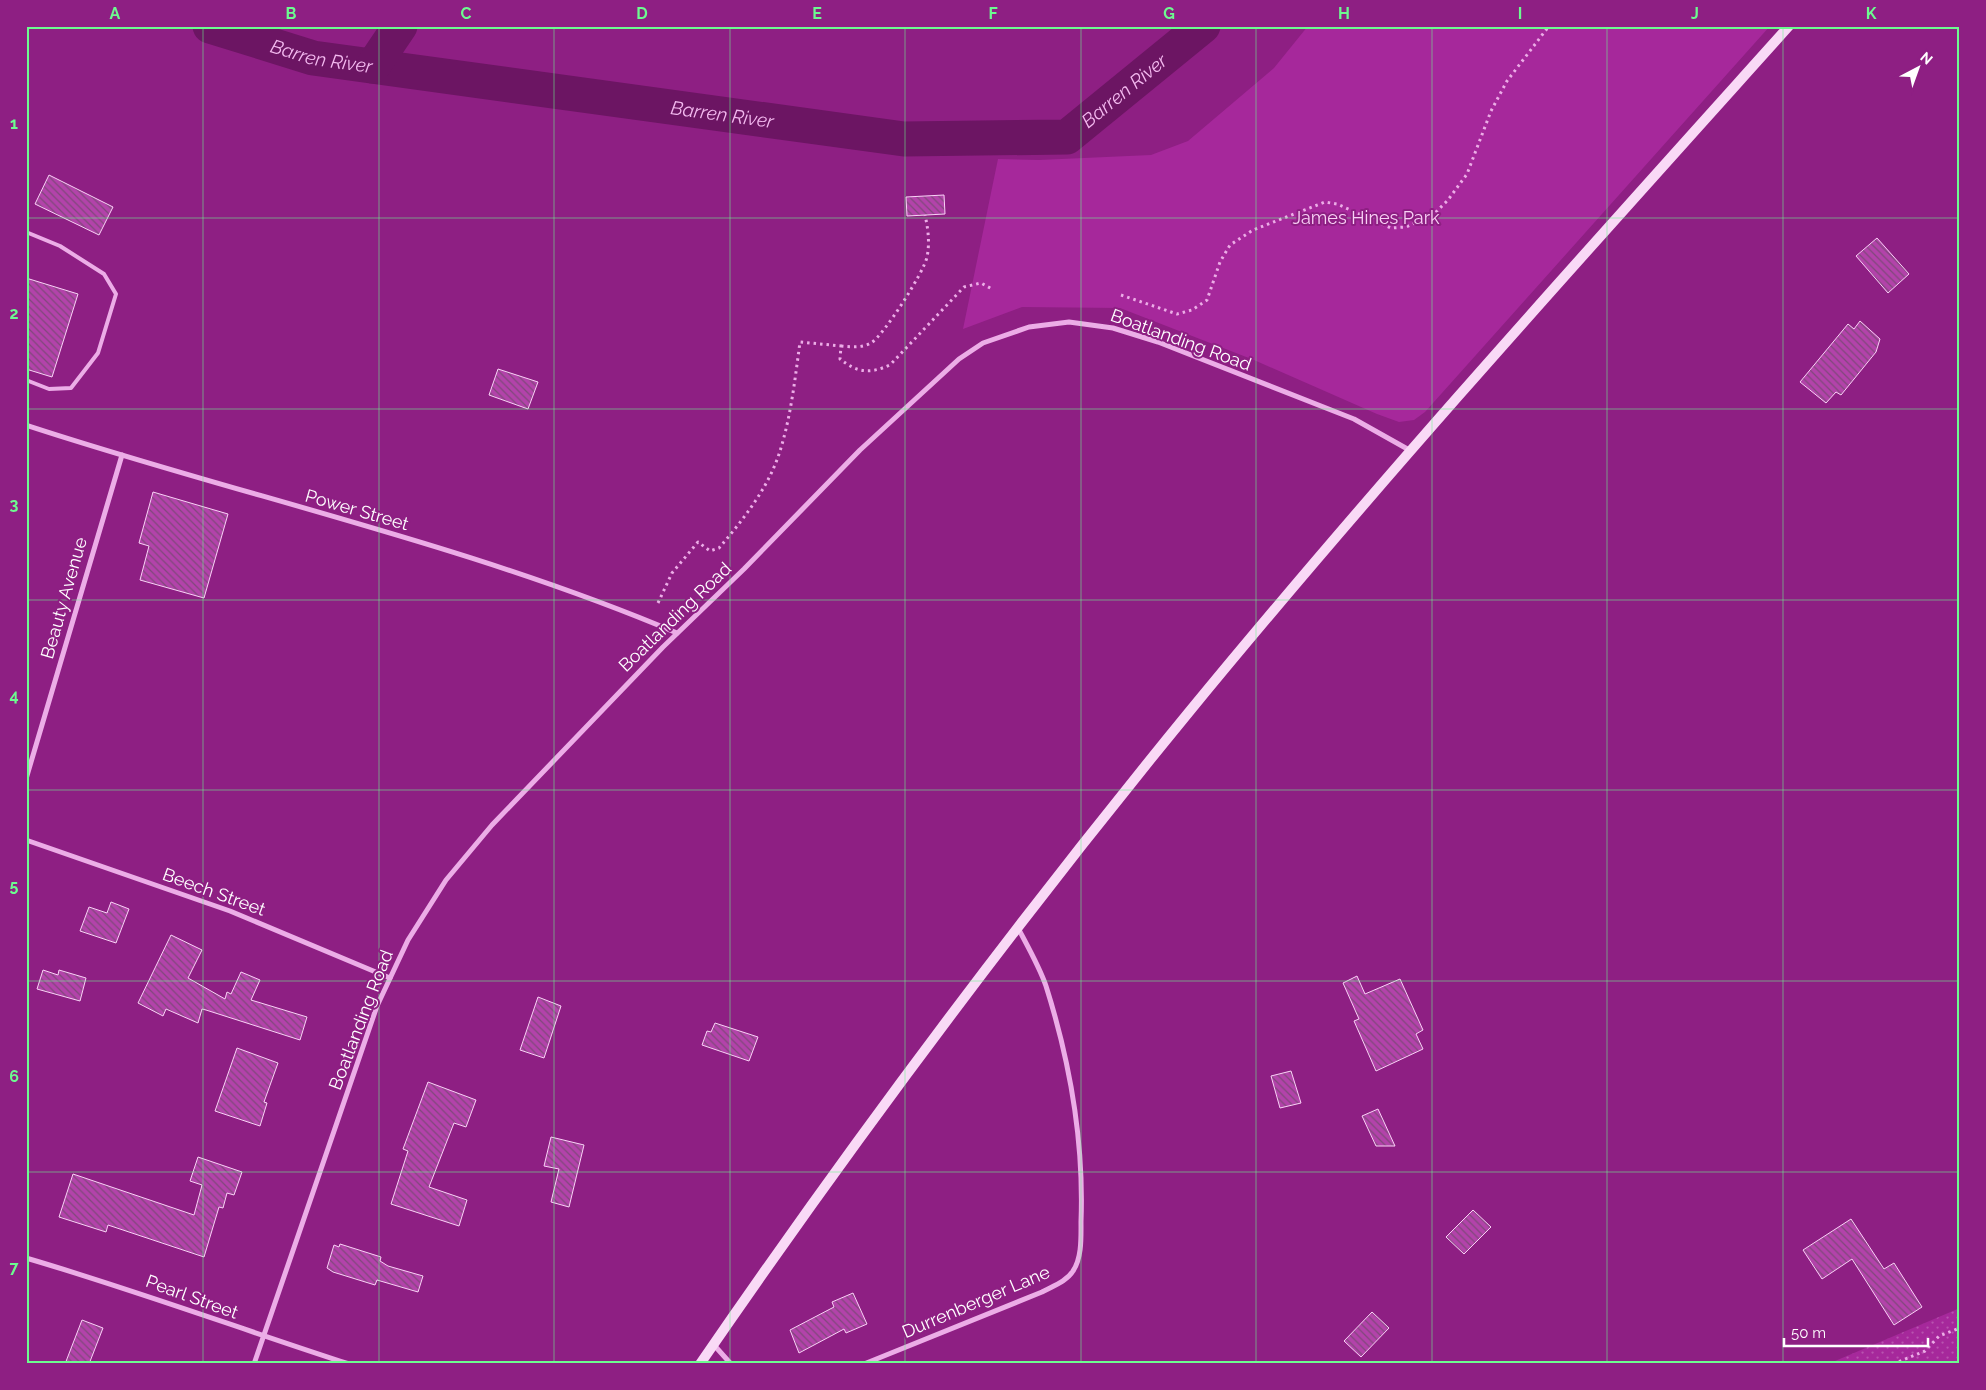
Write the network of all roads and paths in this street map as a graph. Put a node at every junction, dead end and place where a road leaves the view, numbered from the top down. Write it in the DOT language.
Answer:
graph roads {
  1 [pos="1549,26"];
  2 [pos="1789,26"];
  3 [pos="925,215"];
  4 [pos="26,232"];
  5 [pos="992,289"];
  6 [pos="1121,295"];
  7 [pos="841,346"];
  8 [pos="26,380"];
  9 [pos="26,425"];
  10 [pos="1411,451"];
  11 [pos="122,455"];
  12 [pos="658,603"];
  13 [pos="677,633"];
  14 [pos="26,779"];
  15 [pos="26,840"];
  16 [pos="1018,928"];
  17 [pos="390,978"];
  18 [pos="26,1258"];
  19 [pos="1960,1328"];
  20 [pos="263,1336"];
  21 [pos="713,1344"];
  22 [pos="254,1364"];
  23 [pos="349,1364"];
  24 [pos="700,1364"];
  25 [pos="731,1364"];
  26 [pos="864,1364"];
  27 [pos="1893,1364"];
  1 -- 6 [label="path"];
  2 -- 10 [label="main road"];
  3 -- 7 [label="path"];
  4 -- 8 [label="lane"];
  5 -- 7 [label="path"];
  7 -- 12 [label="path"];
  9 -- 11 [label="street, Power Street"];
  10 -- 13 [label="street, Boatlanding Road"];
  10 -- 16 [label="main road"];
  11 -- 13 [label="street, Power Street"];
  11 -- 14 [label="street, Beauty Avenue"];
  13 -- 17 [label="street, Boatlanding Road"];
  15 -- 17 [label="street, Beech Street"];
  16 -- 21 [label="main road"];
  16 -- 26 [label="street, Durrenberger Lane"];
  17 -- 20 [label="street, Boatlanding Road"];
  18 -- 20 [label="street, Pearl Street"];
  19 -- 27 [label="path"];
  20 -- 22 [label="street, Boatlanding Road"];
  20 -- 23 [label="street, Pearl Street"];
  21 -- 24 [label="main road"];
  21 -- 25 [label="street"];
}
